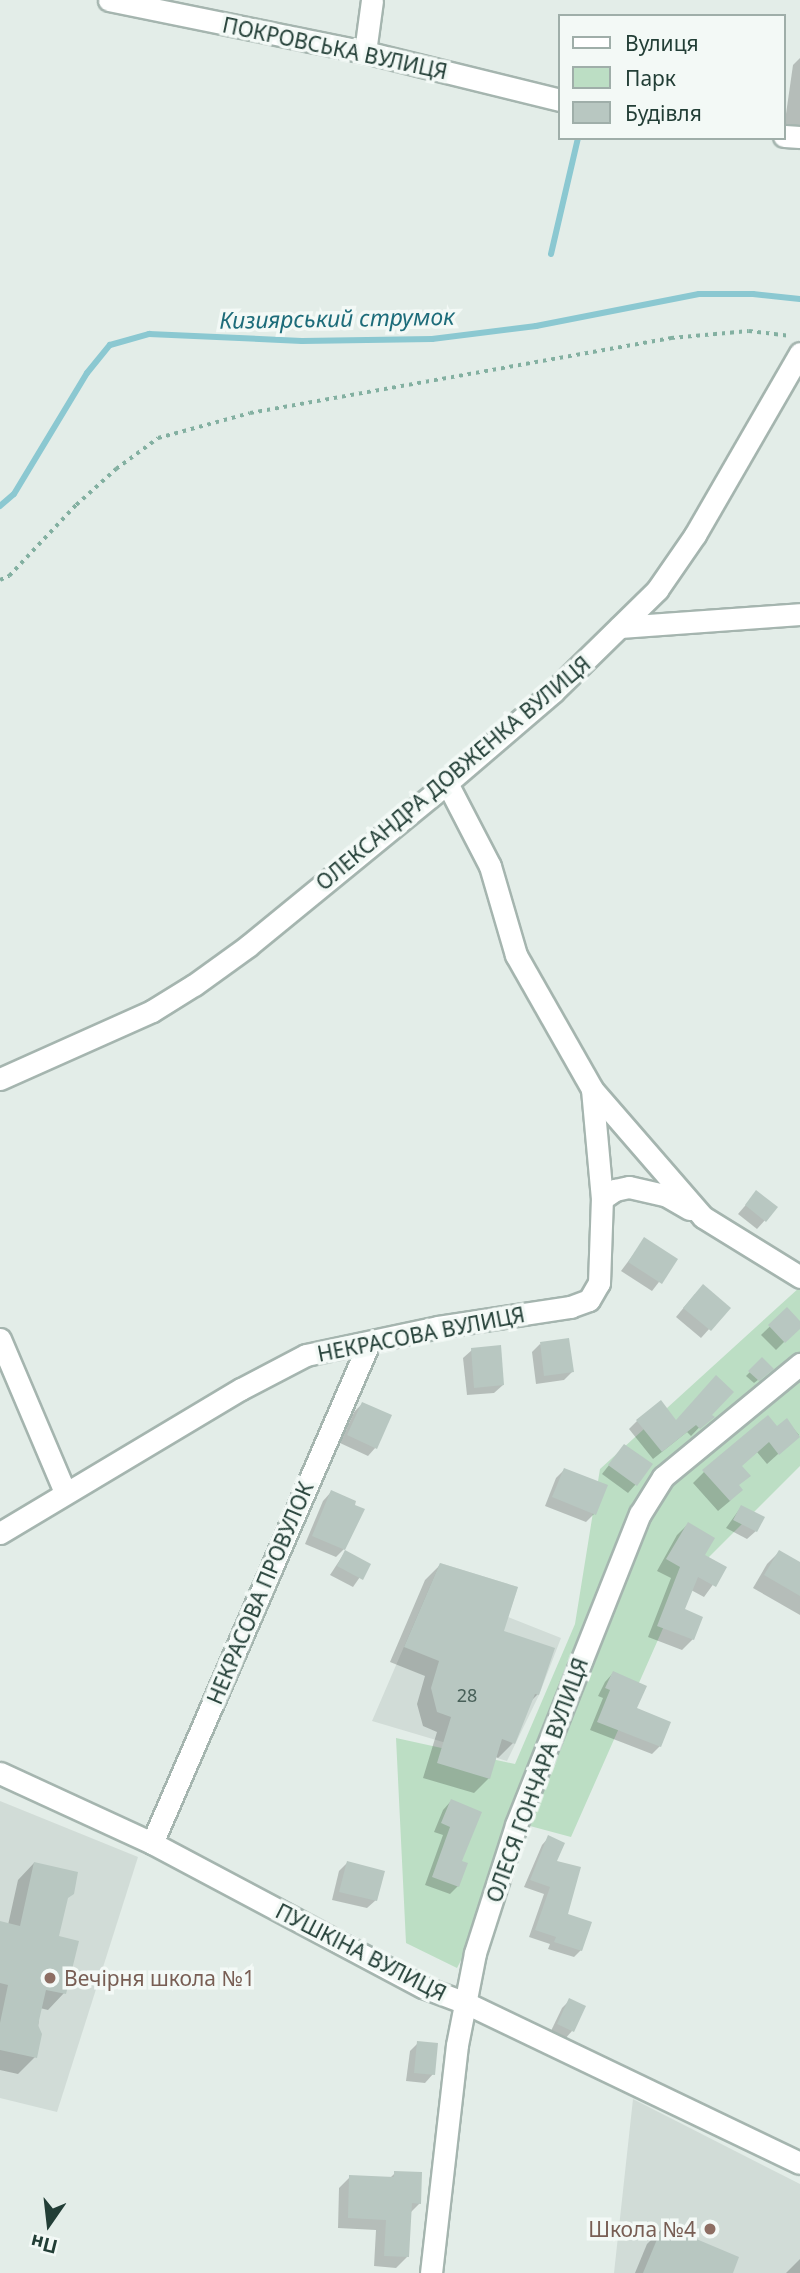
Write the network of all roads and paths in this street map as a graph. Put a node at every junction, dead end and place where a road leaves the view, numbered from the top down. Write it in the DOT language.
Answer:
graph roads {
  1 [pos="109,0"];
  2 [pos="373,0"];
  3 [pos="365,52"];
  4 [pos="558,100"];
  5 [pos="800,336"];
  6 [pos="800,353"];
  7 [pos="0,580"];
  8 [pos="800,614"];
  9 [pos="620,627"];
  10 [pos="447,783"];
  11 [pos="0,1079"];
  12 [pos="592,1089"];
  13 [pos="602,1199"];
  14 [pos="703,1217"];
  15 [pos="800,1277"];
  16 [pos="0,1339"];
  17 [pos="369,1343"];
  18 [pos="800,1364"];
  19 [pos="65,1492"];
  20 [pos="0,1533"];
  21 [pos="0,1773"];
  22 [pos="152,1843"];
  23 [pos="466,2003"];
  24 [pos="800,2163"];
  25 [pos="431,2273"];
  1 -- 3 [label="street, ПОКРОВСЬКА ВУЛИЦЯ"];
  2 -- 3 [label="street"];
  3 -- 4 [label="street, ПОКРОВСЬКА ВУЛИЦЯ"];
  5 -- 7 [label="path"];
  6 -- 9 [label="street, ОЛЕКСАНДРА ДОВЖЕНКА ВУЛИЦЯ"];
  8 -- 9 [label="street"];
  9 -- 10 [label="street, ОЛЕКСАНДРА ДОВЖЕНКА ВУЛИЦЯ"];
  10 -- 11 [label="street, ОЛЕКСАНДРА ДОВЖЕНКА ВУЛИЦЯ"];
  10 -- 12 [label="street"];
  12 -- 13 [label="street, НЕКРАСОВА ВУЛИЦЯ"];
  12 -- 14 [label="street"];
  13 -- 14 [label="street"];
  13 -- 17 [label="street, НЕКРАСОВА ВУЛИЦЯ"];
  14 -- 15 [label="street"];
  16 -- 19 [label="street"];
  17 -- 19 [label="street, НЕКРАСОВА ВУЛИЦЯ"];
  17 -- 22 [label="street, НЕКРАСОВА ПРОВУЛОК"];
  18 -- 23 [label="street, ОЛЕСЯ ГОНЧАРА ВУЛИЦЯ"];
  19 -- 20 [label="street, НЕКРАСОВА ВУЛИЦЯ"];
  21 -- 22 [label="street, ПУШКІНА ВУЛИЦЯ"];
  22 -- 23 [label="street, ПУШКІНА ВУЛИЦЯ"];
  23 -- 24 [label="street, ПУШКІНА ВУЛИЦЯ"];
  23 -- 25 [label="street, ОЛЕСЯ ГОНЧАРА ВУЛИЦЯ"];
}
